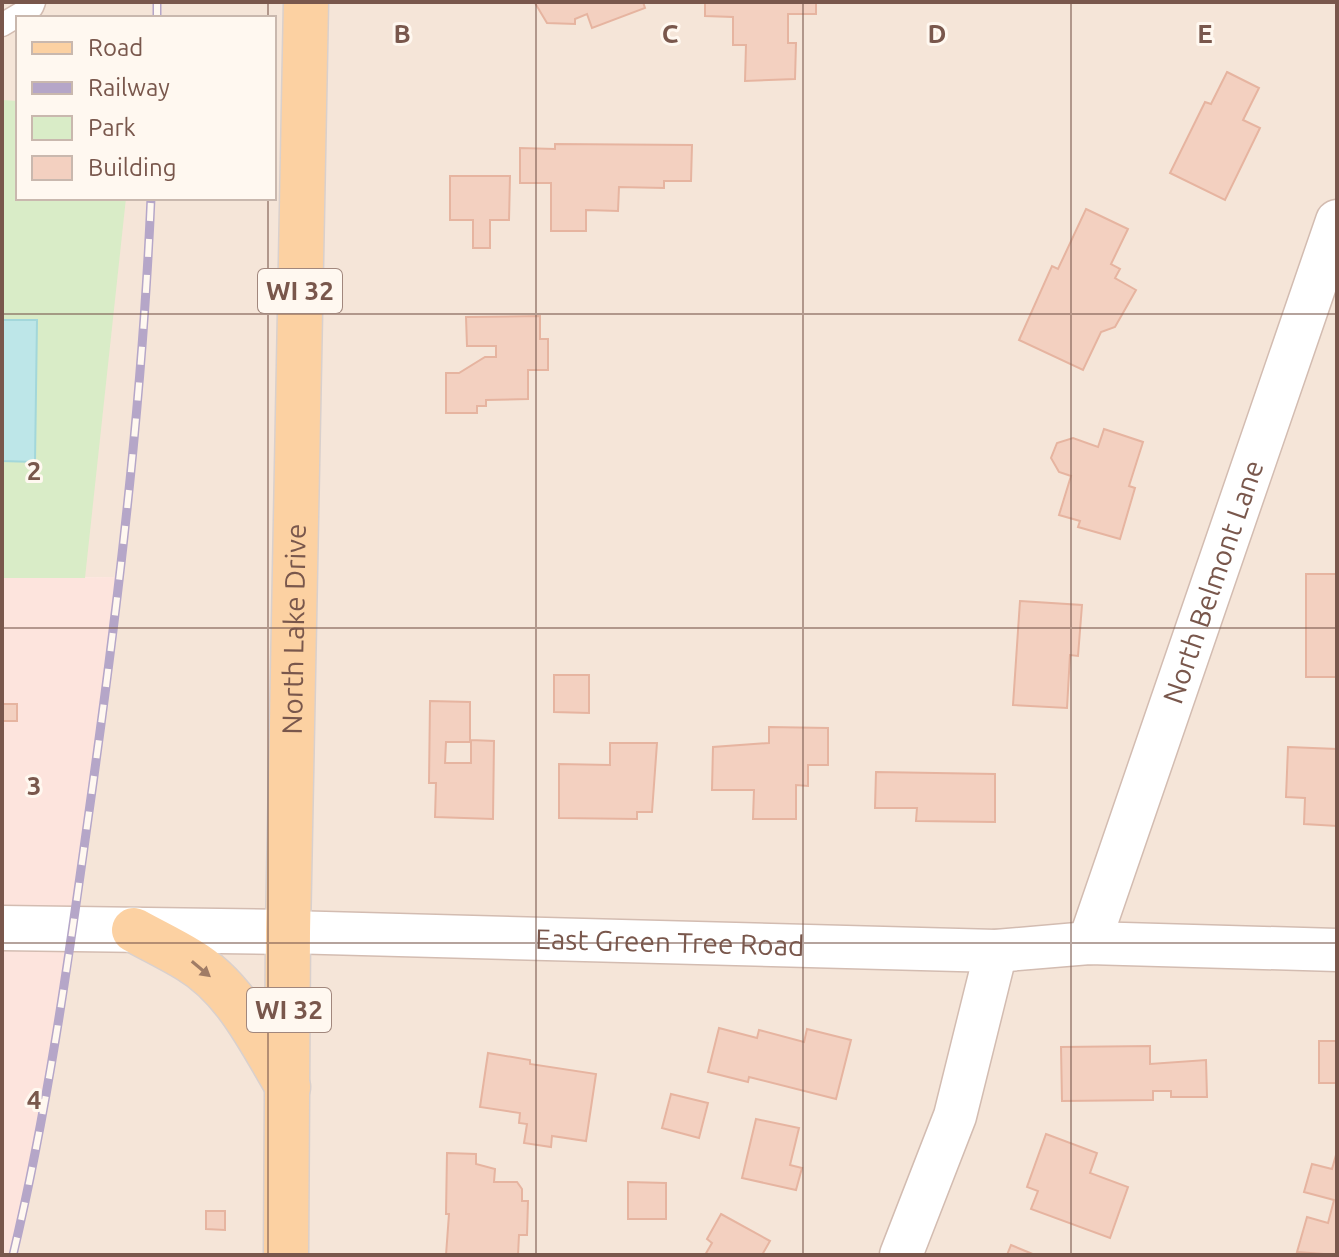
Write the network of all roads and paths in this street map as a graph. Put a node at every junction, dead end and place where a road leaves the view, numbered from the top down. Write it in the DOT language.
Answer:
graph roads {
  1 [pos="34,2"];
  2 [pos="306,2"];
  3 [pos="17,16"];
  4 [pos="1337,221"];
  5 [pos="2,928"];
  6 [pos="134,930"];
  7 [pos="288,932"];
  8 [pos="1089,943"];
  9 [pos="1337,950"];
  10 [pos="996,951"];
  11 [pos="289,1089"];
  12 [pos="286,1255"];
  13 [pos="901,1255"];
  1 -- 3 [label="lane"];
  2 -- 7 [label="main road, North Lake Drive / WI 32"];
  4 -- 8 [label="street, North Belmont Lane"];
  5 -- 6 [label="street, East Green Tree Road"];
  6 -- 7 [label="street, East Green Tree Road"];
  6 -- 11 [label="main road, one-way"];
  7 -- 10 [label="street, East Green Tree Road"];
  7 -- 11 [label="main road, North Lake Drive / WI 32"];
  8 -- 9 [label="street, East Green Tree Road"];
  8 -- 10 [label="street, East Green Tree Road"];
  10 -- 13 [label="street"];
  11 -- 12 [label="main road, North Lake Drive / WI 32"];
}
